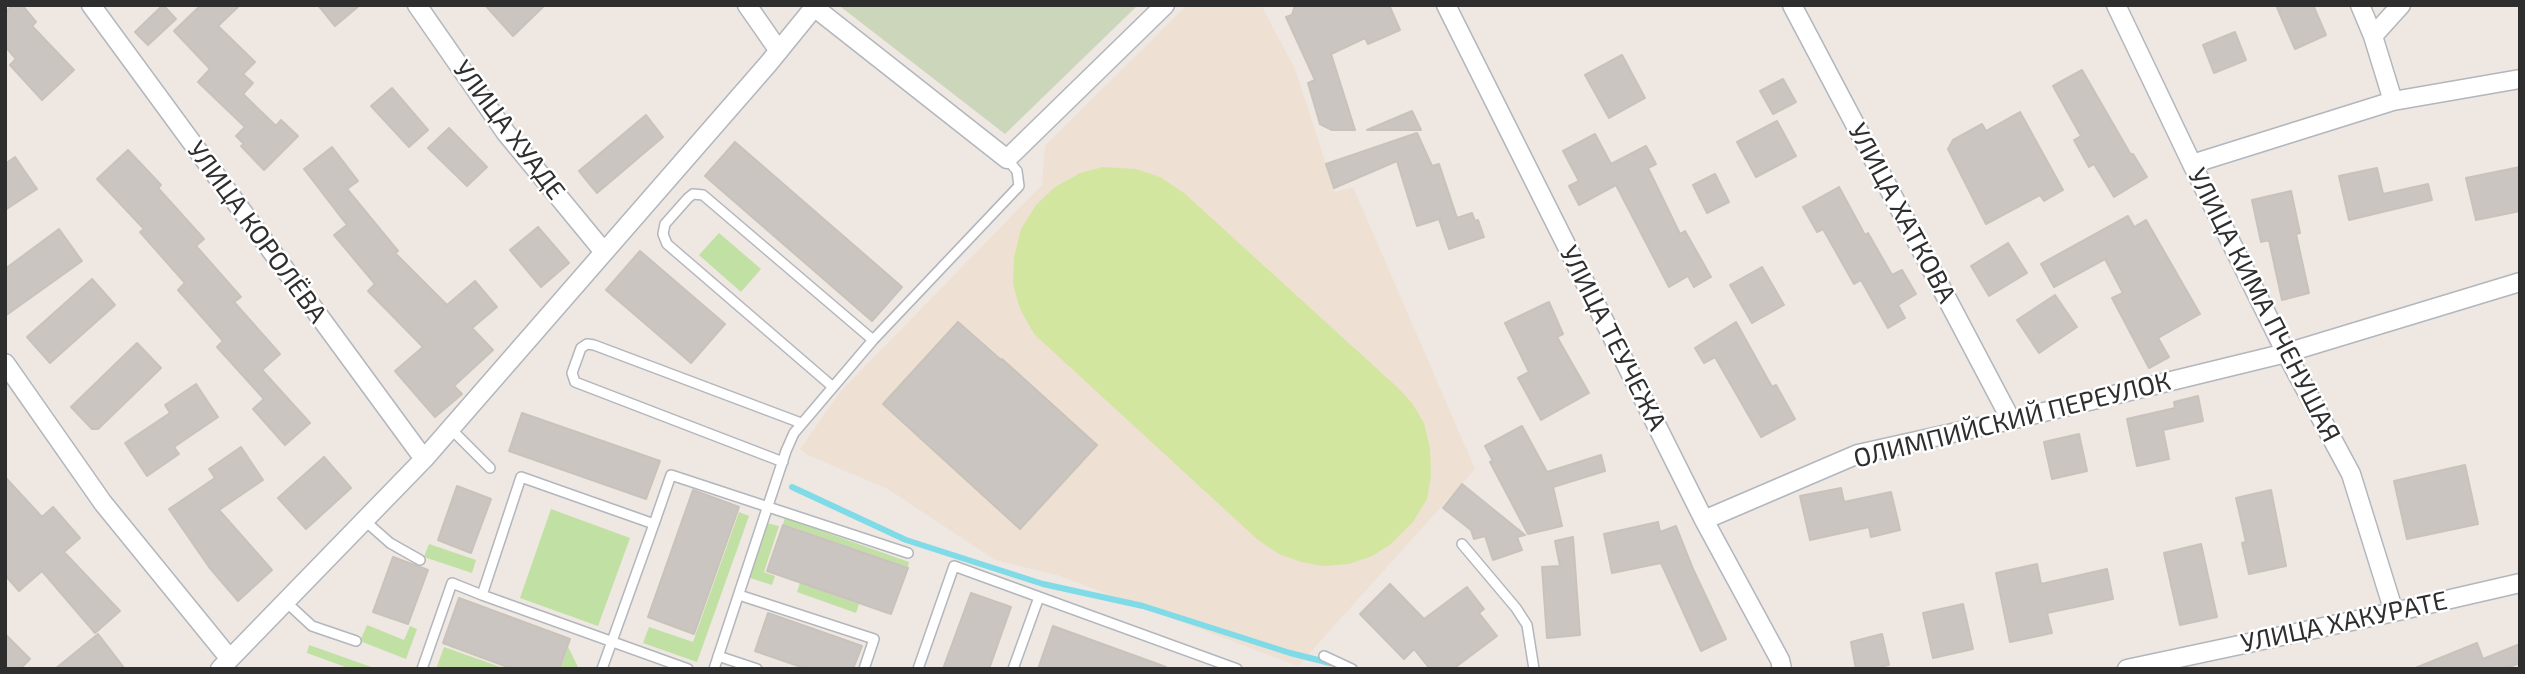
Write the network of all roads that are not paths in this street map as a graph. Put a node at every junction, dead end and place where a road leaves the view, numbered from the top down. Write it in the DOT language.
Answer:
graph roads {
  1 [pos="91,5"];
  2 [pos="417,5"];
  3 [pos="747,5"];
  4 [pos="1165,5"];
  5 [pos="1446,5"];
  6 [pos="1792,5"];
  7 [pos="2116,5"];
  8 [pos="2360,5"];
  9 [pos="2401,5"];
  10 [pos="815,6"];
  11 [pos="2373,36"];
  12 [pos="779,51"];
  13 [pos="2520,79"];
  14 [pos="2393,101"];
  15 [pos="1007,159"];
  16 [pos="2192,164"];
  17 [pos="604,252"];
  18 [pos="2520,282"];
  19 [pos="873,341"];
  20 [pos="2286,353"];
  21 [pos="5,363"];
  22 [pos="833,387"];
  23 [pos="2011,420"];
  24 [pos="801,424"];
  25 [pos="450,428"];
  26 [pos="424,459"];
  27 [pos="783,462"];
  28 [pos="491,468"];
  29 [pos="768,507"];
  30 [pos="364,520"];
  31 [pos="1704,520"];
  32 [pos="654,524"];
  33 [pos="1462,544"];
  34 [pos="908,553"];
  35 [pos="419,559"];
  36 [pos="2520,583"];
  37 [pos="482,594"];
  38 [pos="739,595"];
  39 [pos="1039,597"];
  40 [pos="286,601"];
  41 [pos="2394,612"];
  42 [pos="612,639"];
  43 [pos="356,641"];
  44 [pos="718,656"];
  45 [pos="1324,656"];
  46 [pos="225,664"];
  47 [pos="422,669"];
  48 [pos="602,669"];
  49 [pos="688,669"];
  50 [pos="714,669"];
  51 [pos="757,669"];
  52 [pos="864,669"];
  53 [pos="918,669"];
  54 [pos="1013,669"];
  55 [pos="1237,669"];
  56 [pos="1352,669"];
  57 [pos="1534,669"];
  58 [pos="1782,669"];
  59 [pos="2127,669"];
  1 -- 26 [label="street, УЛИЦА КОРОЛЁВА"];
  2 -- 17 [label="street, УЛИЦА ХУАДЕ"];
  3 -- 12 [label="street"];
  4 -- 15 [label="street"];
  5 -- 31 [label="street, УЛИЦА ТЕУЧЕЖА"];
  6 -- 23 [label="street, УЛИЦА ХАТКОВА"];
  7 -- 16 [label="street, УЛИЦА КИМА ПЧЕНУШАЯ"];
  8 -- 11 [label="street"];
  9 -- 11 [label="street"];
  10 -- 12 [label="street"];
  10 -- 15 [label="street"];
  11 -- 14 [label="street"];
  12 -- 17 [label="street"];
  13 -- 14 [label="street"];
  14 -- 16 [label="street"];
  15 -- 19 [label="lane"];
  16 -- 20 [label="street, УЛИЦА КИМА ПЧЕНУШАЯ"];
  17 -- 25 [label="street"];
  18 -- 20 [label="street, ОЛИМПИЙСКИЙ ПЕРЕУЛОК"];
  19 -- 22 [label="lane"];
  19 -- 22 [label="lane"];
  20 -- 23 [label="street, ОЛИМПИЙСКИЙ ПЕРЕУЛОК"];
  20 -- 41 [label="street, УЛИЦА КИМА ПЧЕНУШАЯ"];
  21 -- 46 [label="street"];
  22 -- 24 [label="lane"];
  23 -- 31 [label="street, ОЛИМПИЙСКИЙ ПЕРЕУЛОК"];
  24 -- 27 [label="lane"];
  24 -- 27 [label="lane"];
  25 -- 26 [label="street"];
  25 -- 28 [label="lane"];
  26 -- 30 [label="street"];
  27 -- 29 [label="lane"];
  29 -- 32 [label="lane"];
  29 -- 34 [label="lane"];
  29 -- 38 [label="lane"];
  30 -- 35 [label="lane"];
  30 -- 40 [label="street"];
  31 -- 58 [label="street, УЛИЦА ТЕУЧЕЖА"];
  32 -- 37 [label="lane"];
  32 -- 42 [label="lane"];
  33 -- 57 [label="lane"];
  36 -- 41 [label="street, УЛИЦА ХАКУРАТЕ"];
  37 -- 42 [label="lane"];
  37 -- 47 [label="lane"];
  38 -- 44 [label="lane"];
  38 -- 52 [label="lane"];
  39 -- 53 [label="lane"];
  39 -- 54 [label="lane"];
  39 -- 55 [label="lane"];
  40 -- 43 [label="lane"];
  40 -- 46 [label="street"];
  41 -- 59 [label="street, УЛИЦА ХАКУРАТЕ"];
  42 -- 48 [label="lane"];
  42 -- 49 [label="lane"];
  44 -- 50 [label="lane"];
  44 -- 51 [label="lane"];
  45 -- 56 [label="lane"];
}
